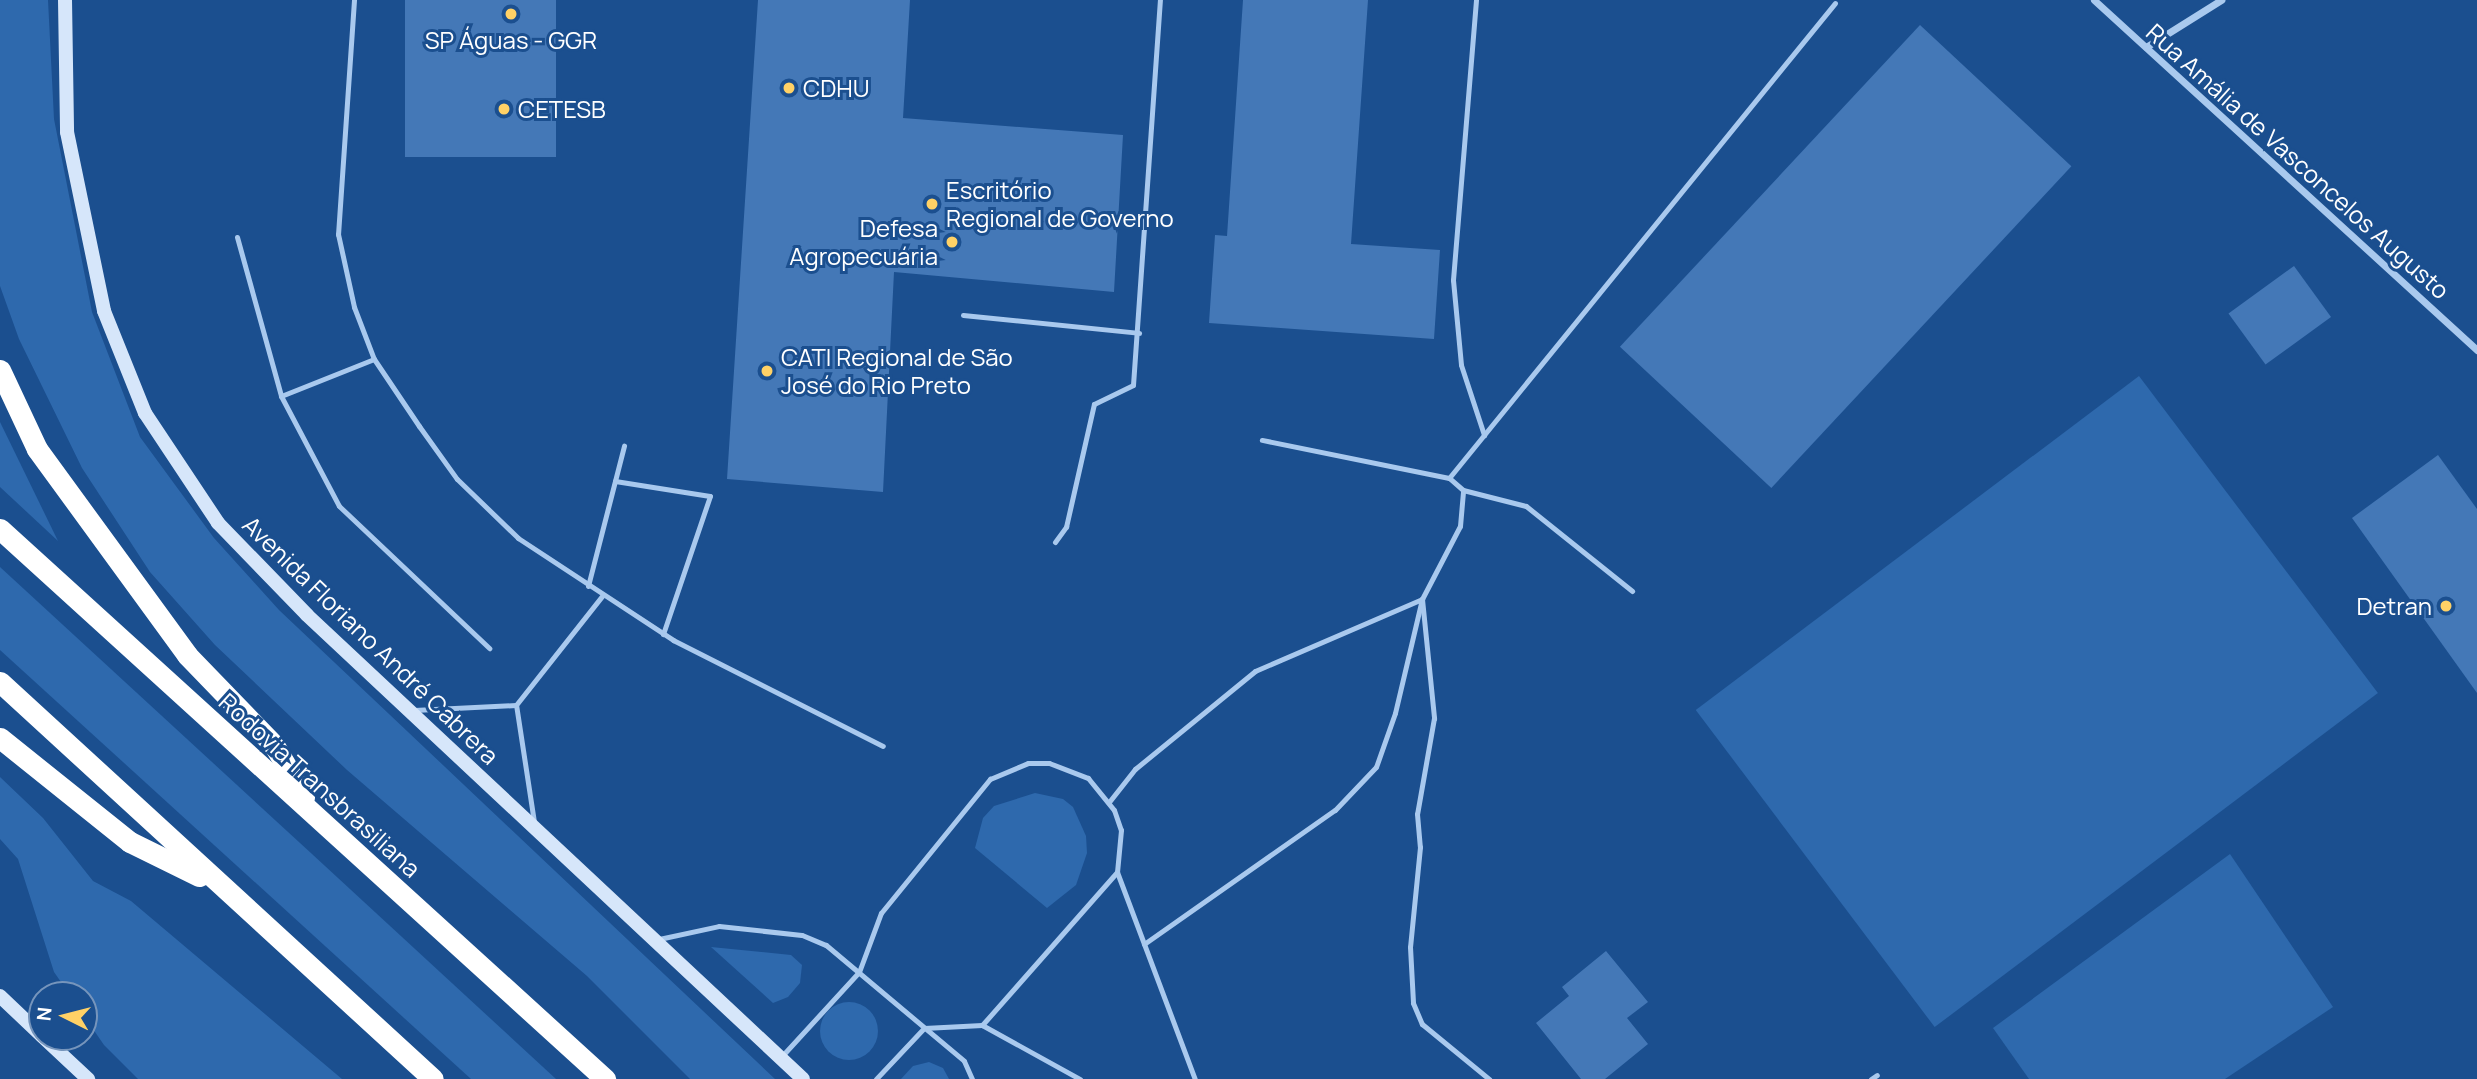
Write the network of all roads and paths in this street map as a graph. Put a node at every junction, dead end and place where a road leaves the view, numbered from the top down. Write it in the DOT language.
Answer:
graph roads {
  1 [pos="65,0"];
  2 [pos="354,0"];
  3 [pos="1160,0"];
  4 [pos="1476,0"];
  5 [pos="2094,0"];
  6 [pos="2221,0"];
  7 [pos="1835,3"];
  8 [pos="2146,47"];
  9 [pos="237,236"];
  10 [pos="963,315"];
  11 [pos="1139,333"];
  12 [pos="2477,350"];
  13 [pos="374,359"];
  14 [pos="0,370"];
  15 [pos="281,396"];
  16 [pos="1483,435"];
  17 [pos="1262,440"];
  18 [pos="624,446"];
  19 [pos="1449,478"];
  20 [pos="615,481"];
  21 [pos="1463,490"];
  22 [pos="0,529"];
  23 [pos="1055,542"];
  24 [pos="588,586"];
  25 [pos="1632,591"];
  26 [pos="602,596"];
  27 [pos="1422,599"];
  28 [pos="663,634"];
  29 [pos="489,648"];
  30 [pos="0,682"];
  31 [pos="516,705"];
  32 [pos="408,710"];
  33 [pos="0,738"];
  34 [pos="883,746"];
  35 [pos="1109,802"];
  36 [pos="316,817"];
  37 [pos="535,829"];
  38 [pos="1117,872"];
  39 [pos="219,887"];
  40 [pos="654,940"];
  41 [pos="1144,944"];
  42 [pos="859,972"];
  43 [pos="0,996"];
  44 [pos="28,1022"];
  45 [pos="982,1025"];
  46 [pos="924,1028"];
  47 [pos="59,1051"];
  48 [pos="780,1058"];
  49 [pos="88,1079"];
  50 [pos="433,1079"];
  51 [pos="606,1079"];
  52 [pos="803,1079"];
  53 [pos="876,1079"];
  54 [pos="972,1079"];
  55 [pos="1080,1079"];
  56 [pos="1195,1079"];
  57 [pos="1489,1079"];
  1 -- 32 [label="main road, Avenida Floriano André Cabrera"];
  2 -- 13 [label="lane"];
  3 -- 11 [label="lane"];
  4 -- 16 [label="lane"];
  5 -- 8 [label="street, Rua Amália de Vasconcelos Augusto"];
  6 -- 8 [label="street"];
  7 -- 16 [label="lane"];
  8 -- 12 [label="street, Rua Amália de Vasconcelos Augusto"];
  9 -- 15 [label="lane"];
  10 -- 11 [label="lane"];
  11 -- 23 [label="lane"];
  13 -- 15 [label="lane"];
  13 -- 24 [label="lane"];
  14 -- 36 [label="highway"];
  15 -- 29 [label="lane"];
  16 -- 19 [label="lane"];
  17 -- 19 [label="lane"];
  18 -- 20 [label="lane"];
  19 -- 21 [label="lane"];
  20 -- 24 [label="lane"];
  20 -- 28 [label="lane"];
  21 -- 25 [label="lane"];
  21 -- 27 [label="lane"];
  22 -- 36 [label="highway, Rodovia Transbrasiliana"];
  24 -- 26 [label="lane"];
  26 -- 28 [label="lane"];
  26 -- 31 [label="lane"];
  27 -- 35 [label="lane"];
  27 -- 41 [label="lane"];
  27 -- 57 [label="lane"];
  28 -- 34 [label="lane"];
  30 -- 39 [label="highway"];
  31 -- 32 [label="lane"];
  31 -- 37 [label="lane"];
  32 -- 37 [label="main road, Avenida Floriano André Cabrera"];
  33 -- 39 [label="highway"];
  35 -- 38 [label="lane"];
  35 -- 42 [label="lane"];
  36 -- 51 [label="highway, Rodovia Transbrasiliana"];
  37 -- 40 [label="main road, Avenida Floriano André Cabrera"];
  38 -- 41 [label="lane"];
  38 -- 45 [label="lane"];
  39 -- 50 [label="highway"];
  40 -- 42 [label="lane"];
  40 -- 48 [label="main road, Avenida Floriano André Cabrera"];
  41 -- 56 [label="lane"];
  42 -- 46 [label="lane"];
  42 -- 48 [label="lane"];
  43 -- 44 [label="main road"];
  45 -- 46 [label="lane"];
  45 -- 55 [label="lane"];
  46 -- 53 [label="lane"];
  46 -- 54 [label="lane"];
  47 -- 49 [label="main road"];
  48 -- 52 [label="main road, Avenida Floriano André Cabrera"];
}
